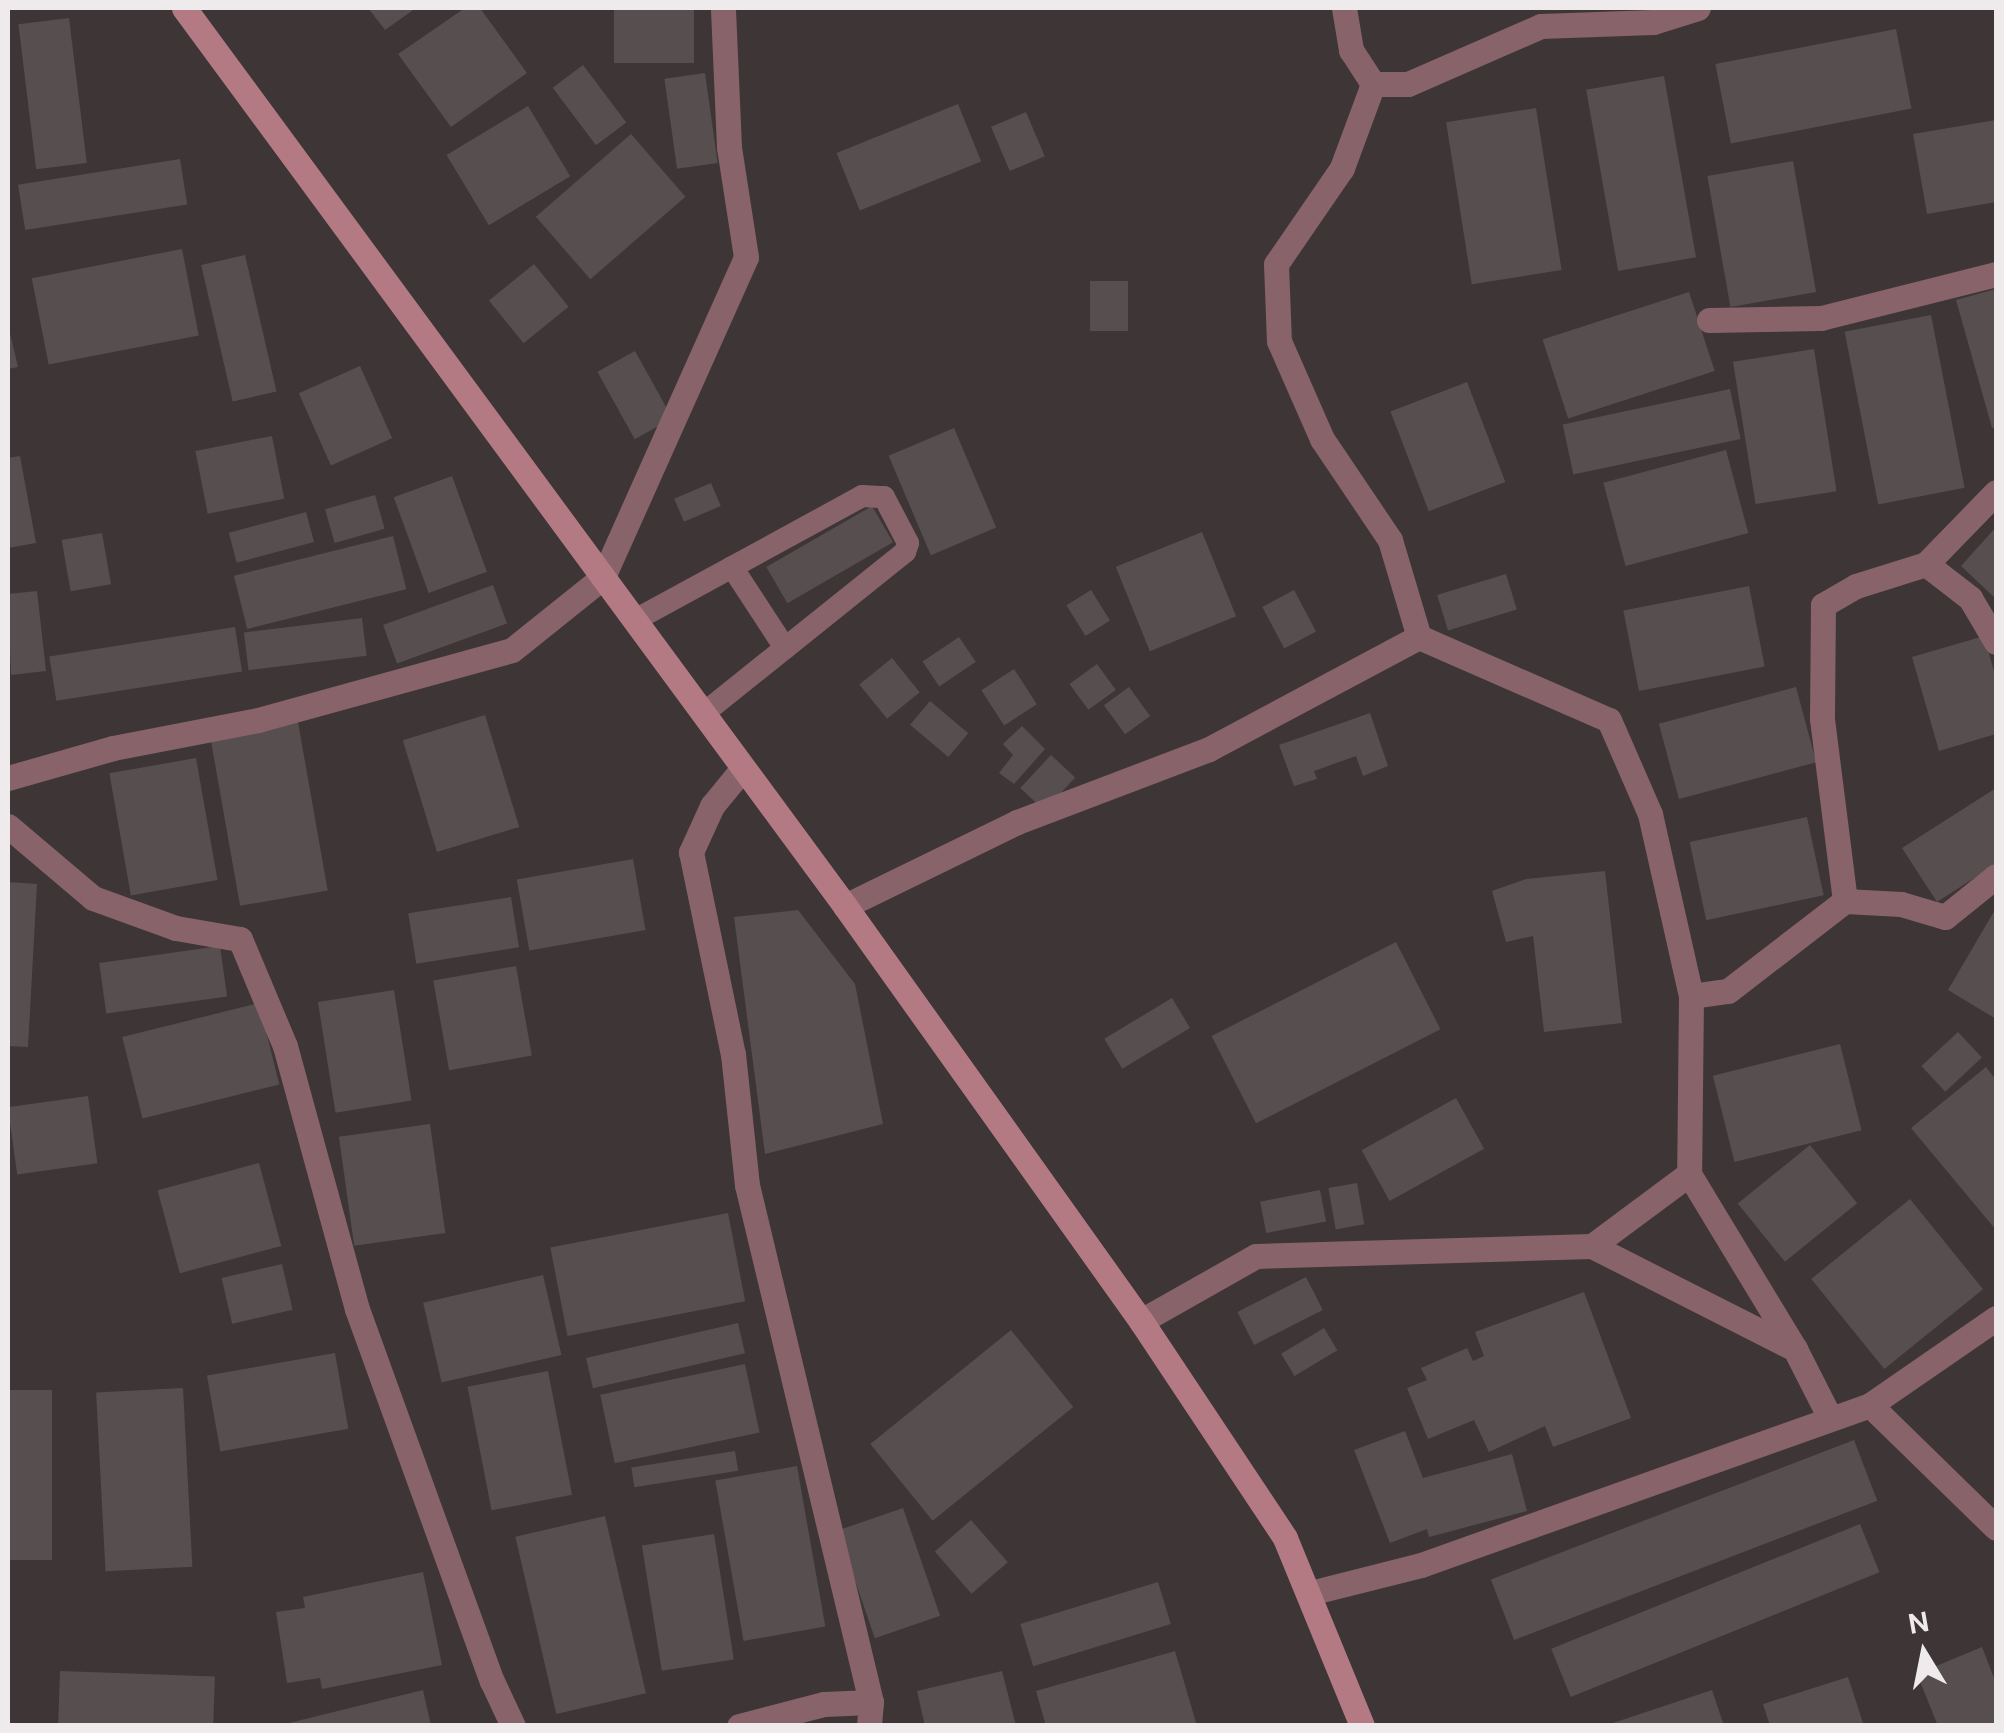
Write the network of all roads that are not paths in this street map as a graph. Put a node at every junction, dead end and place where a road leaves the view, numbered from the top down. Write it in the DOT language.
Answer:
graph roads {
  1 [pos="184,8"];
  2 [pos="723,8"];
  3 [pos="1344,8"];
  4 [pos="1698,8"];
  5 [pos="1373,84"];
  6 [pos="1996,274"];
  7 [pos="1709,320"];
  8 [pos="1996,492"];
  9 [pos="1926,564"];
  10 [pos="732,567"];
  11 [pos="604,577"];
  12 [pos="636,620"];
  13 [pos="1419,637"];
  14 [pos="1996,642"];
  15 [pos="785,648"];
  16 [pos="704,713"];
  17 [pos="743,768"];
  18 [pos="8,778"];
  19 [pos="8,826"];
  20 [pos="1996,876"];
  21 [pos="1844,901"];
  22 [pos="845,906"];
  23 [pos="1690,996"];
  24 [pos="1689,1174"];
  25 [pos="1592,1246"];
  26 [pos="1996,1318"];
  27 [pos="1141,1321"];
  28 [pos="1795,1349"];
  29 [pos="1870,1405"];
  30 [pos="1830,1418"];
  31 [pos="1996,1528"];
  32 [pos="1310,1594"];
  33 [pos="870,1714"];
  34 [pos="513,1726"];
  35 [pos="739,1726"];
  36 [pos="1362,1726"];
  1 -- 11 [label="main road"];
  2 -- 11 [label="street"];
  3 -- 5 [label="street"];
  4 -- 5 [label="street"];
  5 -- 13 [label="street"];
  6 -- 7 [label="street"];
  8 -- 9 [label="street"];
  9 -- 14 [label="street"];
  9 -- 21 [label="street"];
  10 -- 12 [label="lane"];
  10 -- 15 [label="lane"];
  10 -- 15 [label="lane"];
  11 -- 12 [label="main road"];
  11 -- 18 [label="street"];
  12 -- 16 [label="main road"];
  13 -- 22 [label="street"];
  13 -- 23 [label="street"];
  15 -- 16 [label="lane"];
  16 -- 17 [label="main road"];
  17 -- 22 [label="main road"];
  17 -- 33 [label="street"];
  19 -- 34 [label="street"];
  20 -- 21 [label="street"];
  21 -- 23 [label="street"];
  22 -- 27 [label="main road"];
  23 -- 24 [label="street"];
  24 -- 25 [label="street"];
  24 -- 28 [label="street"];
  25 -- 27 [label="street"];
  25 -- 28 [label="street"];
  26 -- 29 [label="street"];
  27 -- 32 [label="main road"];
  28 -- 30 [label="street"];
  29 -- 30 [label="street"];
  29 -- 31 [label="street"];
  30 -- 32 [label="street"];
  32 -- 36 [label="main road"];
  33 -- 35 [label="street"];
}
